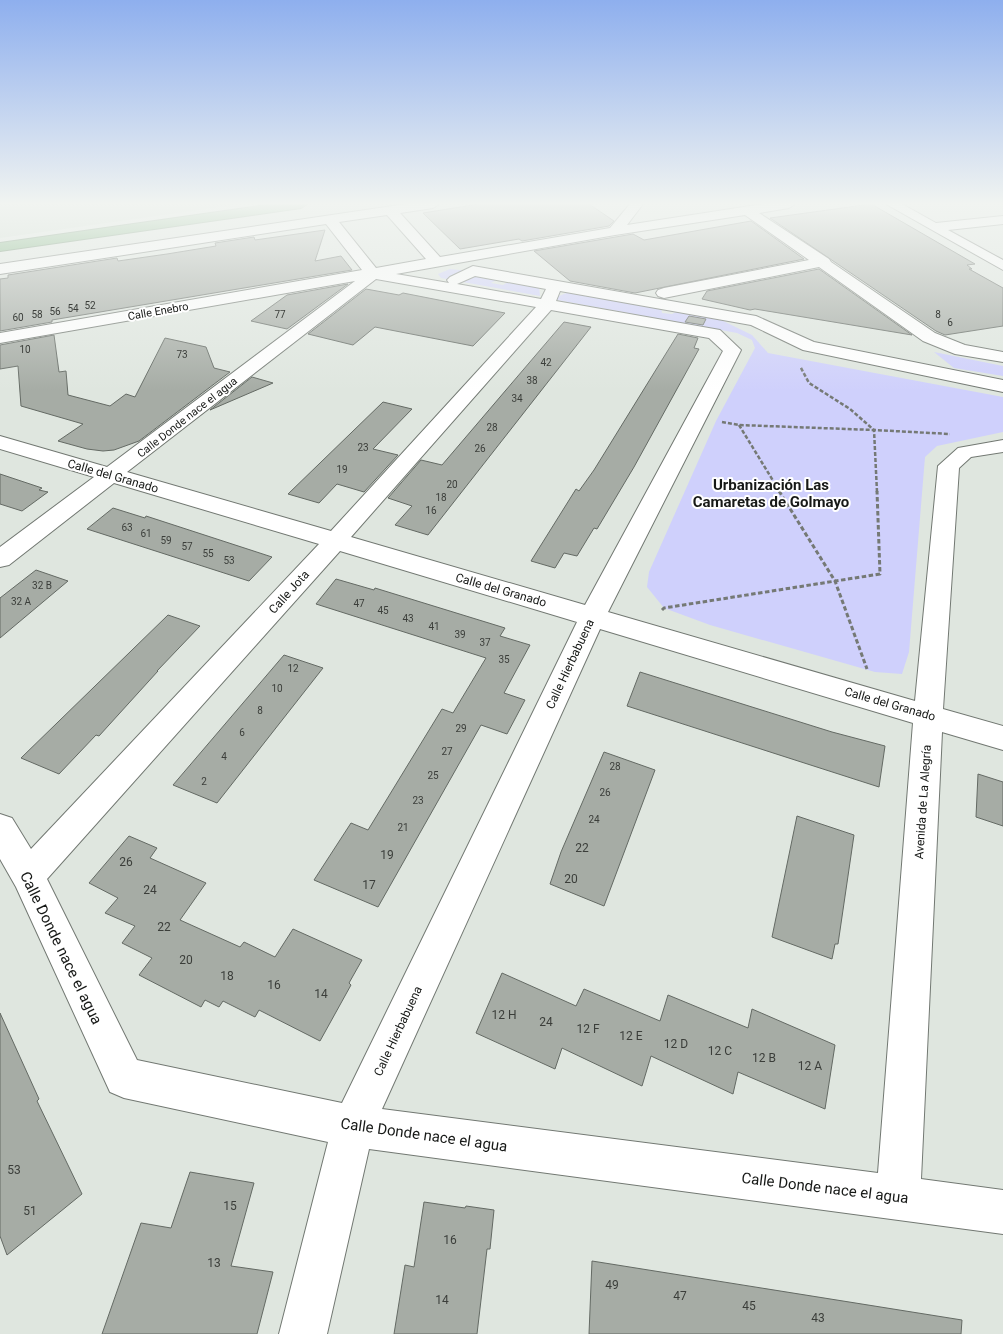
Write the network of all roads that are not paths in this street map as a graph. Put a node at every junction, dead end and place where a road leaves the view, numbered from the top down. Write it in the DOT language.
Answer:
graph roads {
  1 [pos="18,266"];
  2 [pos="367,266"];
  3 [pos="433,266"];
  4 [pos="475,266"];
  5 [pos="802,266"];
  6 [pos="830,266"];
  7 [pos="0,269"];
  8 [pos="373,274"];
  9 [pos="440,275"];
  10 [pos="664,293"];
  11 [pos="550,295"];
  12 [pos="0,338"];
  13 [pos="934,339"];
  14 [pos="809,346"];
  15 [pos="1003,357"];
  16 [pos="796,359"];
  17 [pos="907,366"];
  18 [pos="1003,386"];
  19 [pos="0,442"];
  20 [pos="1002,446"];
  21 [pos="112,475"];
  22 [pos="335,541"];
  23 [pos="0,559"];
  24 [pos="592,617"];
  25 [pos="928,716"];
  26 [pos="1003,738"];
  27 [pos="0,828"];
  28 [pos="28,876"];
  29 [pos="353,1126"];
  30 [pos="898,1198"];
  31 [pos="1003,1212"];
  32 [pos="303,1334"];
  1 -- 7 [label="street"];
  2 -- 8 [label="street"];
  3 -- 9 [label="street"];
  4 -- 9 [label="street"];
  5 -- 10 [label="street"];
  6 -- 13 [label="street"];
  8 -- 9 [label="street, Calle Hierbabuena"];
  8 -- 12 [label="street, Calle Enebro"];
  8 -- 21 [label="street, Calle Donde nace el agua"];
  9 -- 11 [label="street, Calle Hierbabuena"];
  11 -- 14 [label="street"];
  11 -- 22 [label="street, Calle Jota"];
  11 -- 24 [label="street, Calle Hierbabuena"];
  13 -- 15 [label="street"];
  13 -- 17 [label="street"];
  14 -- 16 [label="street"];
  14 -- 17 [label="street"];
  17 -- 18 [label="street"];
  19 -- 21 [label="street, Calle del Granado"];
  20 -- 25 [label="street, Avenida de La Alegría"];
  21 -- 22 [label="street, Calle del Granado"];
  21 -- 23 [label="street, Calle Donde nace el agua"];
  22 -- 24 [label="street, Calle del Granado"];
  22 -- 28 [label="street, Calle Jota"];
  24 -- 25 [label="street, Calle del Granado"];
  24 -- 29 [label="street, Calle Hierbabuena"];
  25 -- 26 [label="street, Calle del Granado"];
  25 -- 30 [label="street, Avenida de La Alegría"];
  27 -- 28 [label="street, Calle Donde nace el agua"];
  28 -- 29 [label="street, Calle Donde nace el agua"];
  29 -- 30 [label="street, Calle Donde nace el agua"];
  29 -- 32 [label="street, Calle Hierbabuena"];
  30 -- 31 [label="street, Calle Donde nace el agua"];
}
